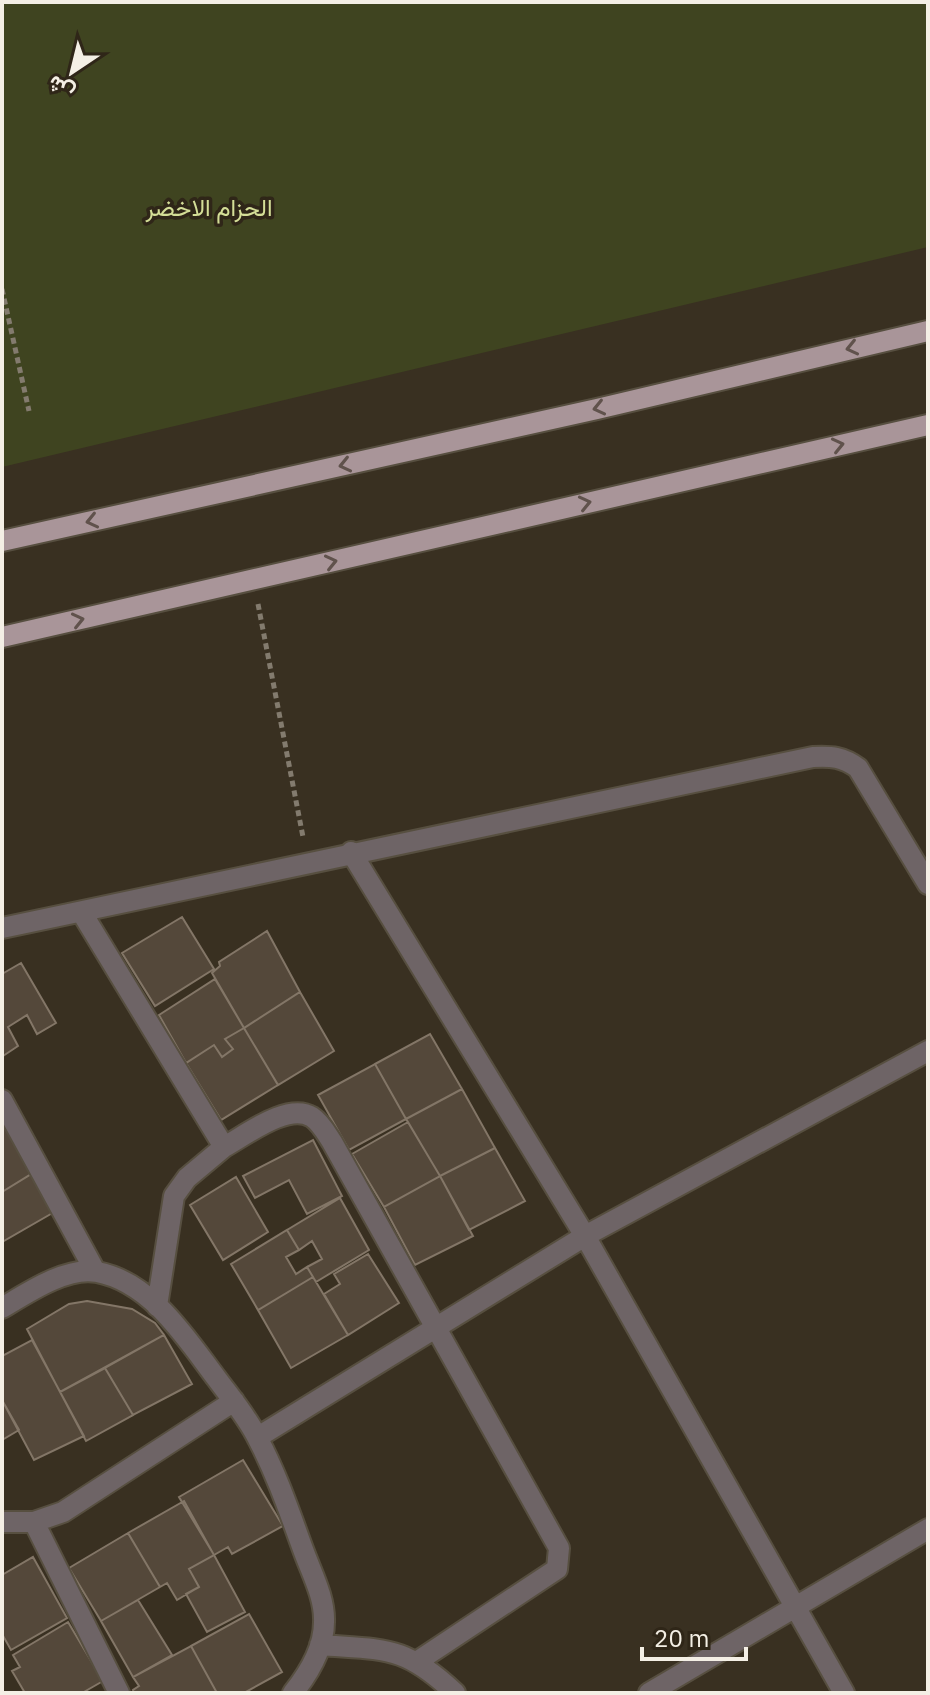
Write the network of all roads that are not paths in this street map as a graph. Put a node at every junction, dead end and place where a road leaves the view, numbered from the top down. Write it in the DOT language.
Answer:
graph roads {
  1 [pos="928,331"];
  2 [pos="928,425"];
  3 [pos="2,541"];
  4 [pos="2,637"];
  5 [pos="351,852"];
  6 [pos="928,884"];
  7 [pos="82,913"];
  8 [pos="2,928"];
  9 [pos="928,1051"];
  10 [pos="2,1100"];
  11 [pos="224,1147"];
  12 [pos="585,1236"];
  13 [pos="95,1271"];
  14 [pos="157,1306"];
  15 [pos="2,1308"];
  16 [pos="434,1327"];
  17 [pos="234,1401"];
  18 [pos="258,1437"];
  19 [pos="2,1522"];
  20 [pos="34,1522"];
  21 [pos="928,1529"];
  22 [pos="795,1605"];
  23 [pos="320,1645"];
  24 [pos="418,1661"];
  25 [pos="119,1693"];
  26 [pos="293,1693"];
  27 [pos="455,1693"];
  28 [pos="649,1693"];
  29 [pos="844,1693"];
  1 -- 3 [label="main road, one-way"];
  4 -- 2 [label="main road, one-way"];
  5 -- 6 [label="street"];
  5 -- 7 [label="street"];
  5 -- 12 [label="street"];
  7 -- 8 [label="street"];
  7 -- 11 [label="street"];
  9 -- 12 [label="street"];
  10 -- 13 [label="street"];
  11 -- 14 [label="street"];
  11 -- 16 [label="street"];
  12 -- 16 [label="street"];
  12 -- 22 [label="street"];
  13 -- 14 [label="street"];
  13 -- 15 [label="street"];
  14 -- 17 [label="street"];
  16 -- 18 [label="street"];
  16 -- 24 [label="street"];
  17 -- 18 [label="street"];
  17 -- 20 [label="street"];
  18 -- 23 [label="street"];
  19 -- 20 [label="street"];
  20 -- 25 [label="street"];
  21 -- 22 [label="street"];
  22 -- 28 [label="street"];
  22 -- 29 [label="street"];
  23 -- 24 [label="street"];
  23 -- 26 [label="street"];
  24 -- 27 [label="street"];
}
